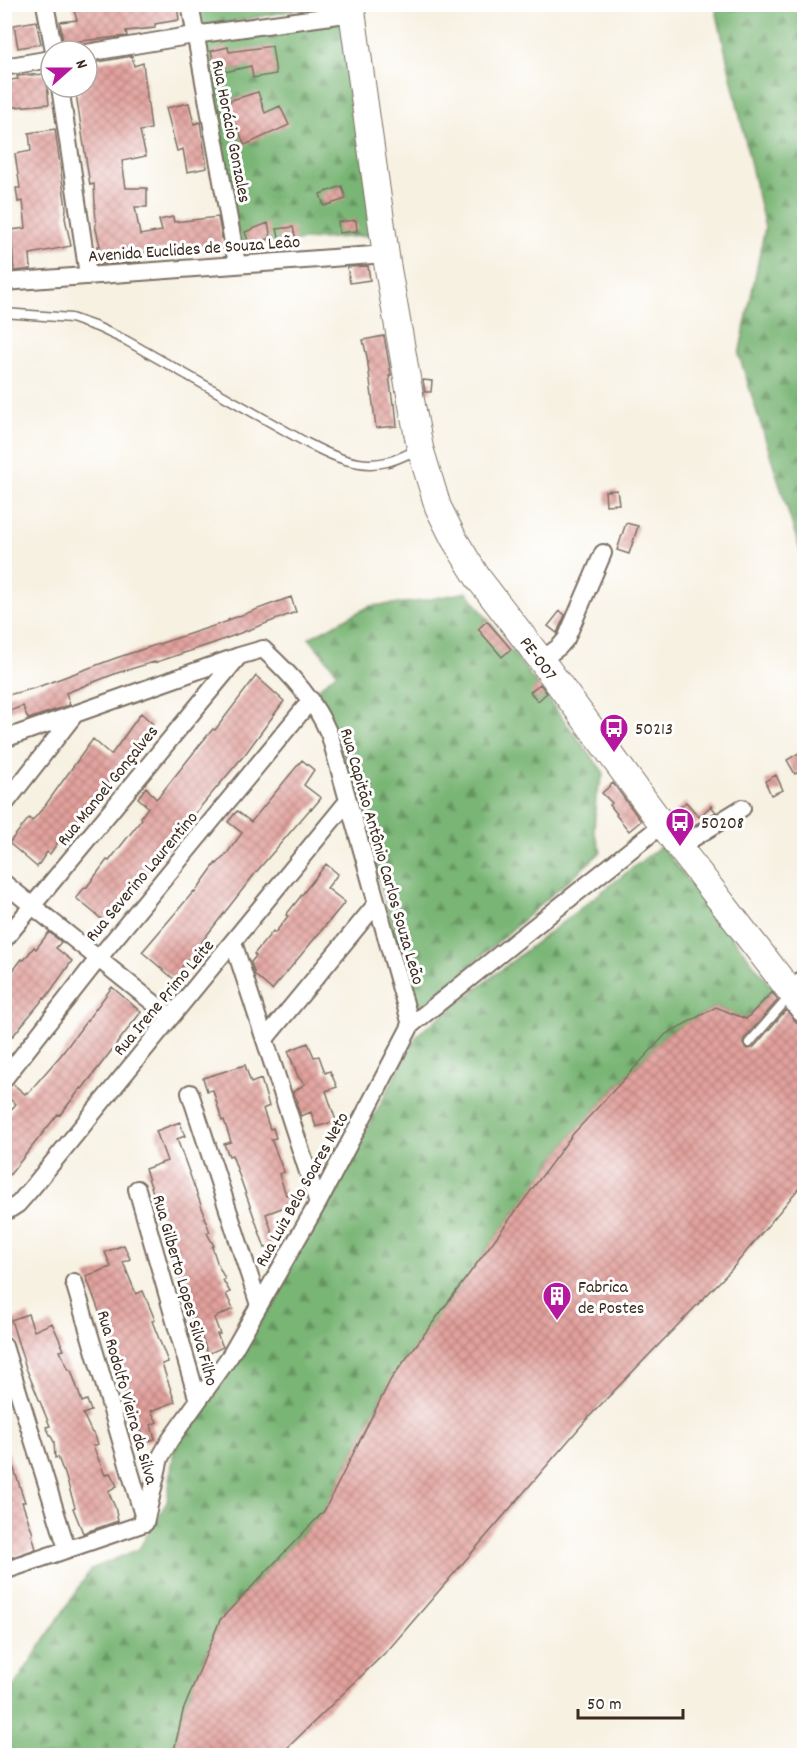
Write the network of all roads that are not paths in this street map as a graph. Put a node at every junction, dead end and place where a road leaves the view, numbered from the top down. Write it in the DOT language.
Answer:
graph roads {
  1 [pos="45,4"];
  2 [pos="190,4"];
  3 [pos="352,9"];
  4 [pos="194,35"];
  5 [pos="52,39"];
  6 [pos="99,51"];
  7 [pos="39,61"];
  8 [pos="4,67"];
  9 [pos="62,99"];
  10 [pos="386,254"];
  11 [pos="237,264"];
  12 [pos="88,275"];
  13 [pos="4,282"];
  14 [pos="4,313"];
  15 [pos="420,448"];
  16 [pos="603,553"];
  17 [pos="240,656"];
  18 [pos="541,660"];
  19 [pos="311,700"];
  20 [pos="75,713"];
  21 [pos="4,739"];
  22 [pos="347,802"];
  23 [pos="4,805"];
  24 [pos="742,808"];
  25 [pos="663,825"];
  26 [pos="679,847"];
  27 [pos="4,883"];
  28 [pos="377,903"];
  29 [pos="32,905"];
  30 [pos="4,939"];
  31 [pos="233,942"];
  32 [pos="98,958"];
  33 [pos="800,994"];
  34 [pos="171,1017"];
  35 [pos="411,1025"];
  36 [pos="265,1040"];
  37 [pos="749,1043"];
  38 [pos="4,1079"];
  39 [pos="190,1092"];
  40 [pos="137,1189"];
  41 [pos="318,1203"];
  42 [pos="4,1213"];
  43 [pos="74,1282"];
  44 [pos="259,1305"];
  45 [pos="4,1346"];
  46 [pos="198,1401"];
  47 [pos="145,1523"];
  48 [pos="67,1549"];
  49 [pos="4,1570"];
  1 -- 5 [label="street"];
  2 -- 4 [label="street, Rua Horácio Gonzales"];
  3 -- 4 [label="street"];
  3 -- 10 [label="main road, PE-007"];
  4 -- 6 [label="street"];
  4 -- 11 [label="street, Rua Horácio Gonzales"];
  7 -- 8 [label="street"];
  9 -- 12 [label="street"];
  10 -- 11 [label="street, Avenida Euclides de Souza Leão"];
  10 -- 15 [label="main road, PE-007 / PE-007"];
  11 -- 12 [label="street, Avenida Euclides de Souza Leão"];
  12 -- 13 [label="street, Avenida Euclides de Souza Leão"];
  14 -- 15 [label="lane"];
  15 -- 18 [label="main road, PE-007 / PE-007"];
  16 -- 18 [label="street"];
  17 -- 19 [label="street, Rua Capitão Antônio Carlos Souza Leão"];
  17 -- 20 [label="street"];
  17 -- 29 [label="street, Rua Manoel Gonçalves"];
  18 -- 25 [label="main road, PE-007 / PE-007"];
  19 -- 22 [label="street, Rua Capitão Antônio Carlos Souza Leão"];
  19 -- 32 [label="street, Rua Severino Laurentino"];
  20 -- 21 [label="street"];
  20 -- 23 [label="street"];
  22 -- 28 [label="street, Rua Capitão Antônio Carlos Souza Leão"];
  22 -- 31 [label="street, Rua Irene Primo Leite"];
  24 -- 26 [label="street"];
  25 -- 26 [label="main road, PE-007 / PE-007"];
  25 -- 35 [label="street, Rua Luiz Belo Soares Neto"];
  26 -- 33 [label="main road, PE-007 / PE-007"];
  27 -- 29 [label="street"];
  28 -- 35 [label="street, Rua Capitão Antônio Carlos Souza Leão"];
  28 -- 36 [label="street"];
  29 -- 30 [label="street, Rua Manoel Gonçalves"];
  29 -- 32 [label="street"];
  31 -- 34 [label="street, Rua Irene Primo Leite"];
  31 -- 36 [label="street"];
  32 -- 34 [label="street"];
  32 -- 38 [label="street, Rua Severino Laurentino"];
  33 -- 37 [label="lane"];
  34 -- 42 [label="street, Rua Irene Primo Leite"];
  35 -- 41 [label="street, Rua Luiz Belo Soares Neto"];
  36 -- 41 [label="street"];
  39 -- 44 [label="street"];
  40 -- 46 [label="street, Rua Gilberto Lopes Silva Filho"];
  41 -- 44 [label="street, Rua Luiz Belo Soares Neto"];
  43 -- 47 [label="street, Rua Rodolfo Vieira da Silva"];
  44 -- 46 [label="street, Rua Luiz Belo Soares Neto"];
  45 -- 48 [label="street"];
  46 -- 47 [label="street, Rua Luiz Belo Soares Neto"];
  47 -- 48 [label="street"];
  48 -- 49 [label="street"];
}
